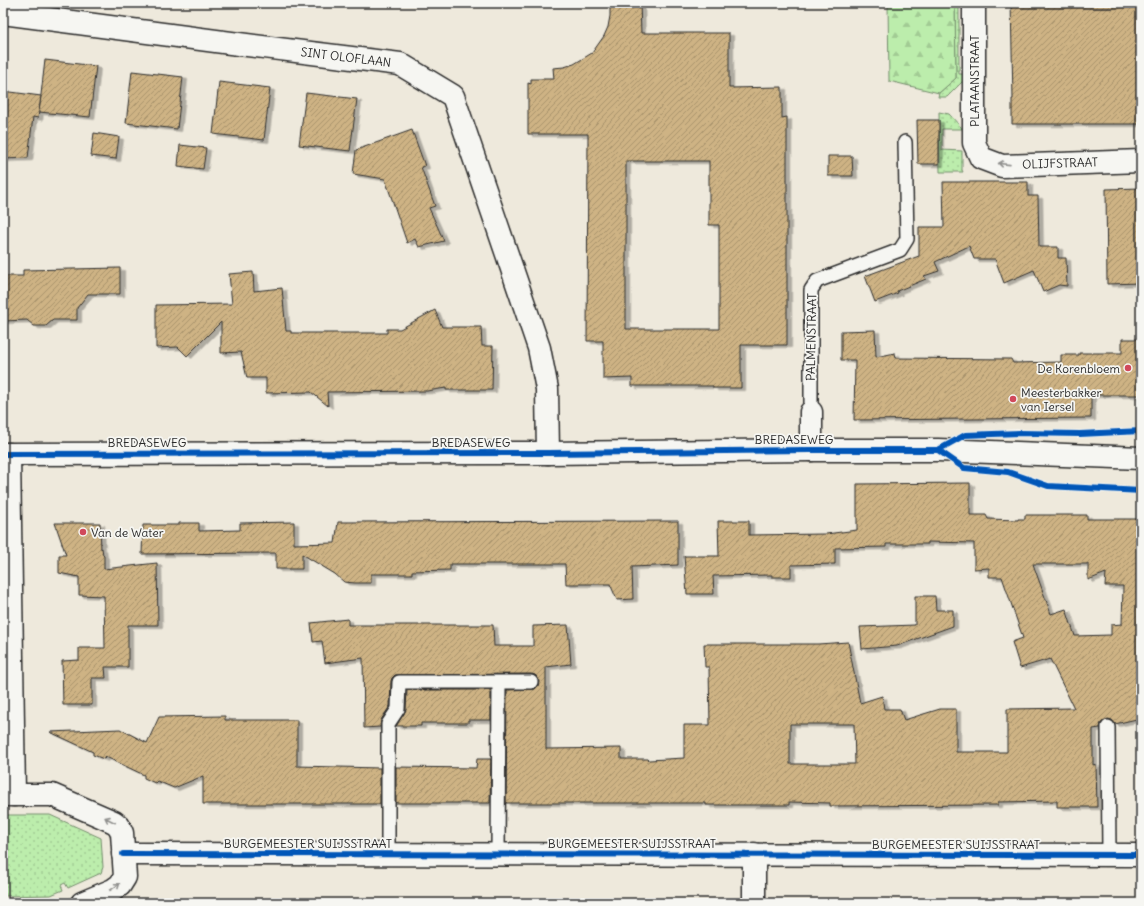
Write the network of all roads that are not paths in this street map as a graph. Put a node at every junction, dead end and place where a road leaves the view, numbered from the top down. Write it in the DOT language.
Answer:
graph roads {
  1 [pos="974,3"];
  2 [pos="3,13"];
  3 [pos="905,142"];
  4 [pos="981,158"];
  5 [pos="1141,160"];
  6 [pos="811,412"];
  7 [pos="811,450"];
  8 [pos="548,453"];
  9 [pos="6,454"];
  10 [pos="1141,458"];
  11 [pos="531,682"];
  12 [pos="499,683"];
  13 [pos="1108,727"];
  14 [pos="8,795"];
  15 [pos="123,854"];
  16 [pos="388,854"];
  17 [pos="498,854"];
  18 [pos="754,854"];
  19 [pos="1109,855"];
  20 [pos="1141,855"];
  21 [pos="82,903"];
  22 [pos="754,903"];
  1 -- 4 [label="street, PLATAANSTRAAT"];
  2 -- 8 [label="street, SINT OLOFLAAN"];
  3 -- 6 [label="lane, PALMENSTRAAT"];
  5 -- 4 [label="street, OLIJFSTRAAT, one-way"];
  6 -- 7 [label="street, PALMENSTRAAT"];
  7 -- 8 [label="street, BREDASEWEG"];
  7 -- 10 [label="street, BREDASEWEG"];
  8 -- 9 [label="street, BREDASEWEG"];
  9 -- 14 [label="street"];
  11 -- 12 [label="lane"];
  12 -- 16 [label="lane"];
  12 -- 17 [label="lane"];
  13 -- 19 [label="lane"];
  15 -- 14 [label="street, one-way"];
  15 -- 16 [label="street, BURGEMEESTER SUIJSSTRAAT"];
  21 -- 15 [label="street, one-way"];
  16 -- 17 [label="street, BURGEMEESTER SUIJSSTRAAT"];
  17 -- 18 [label="street, BURGEMEESTER SUIJSSTRAAT"];
  18 -- 19 [label="street, BURGEMEESTER SUIJSSTRAAT"];
  18 -- 22 [label="street"];
  19 -- 20 [label="street, BURGEMEESTER SUIJSSTRAAT"];
}
